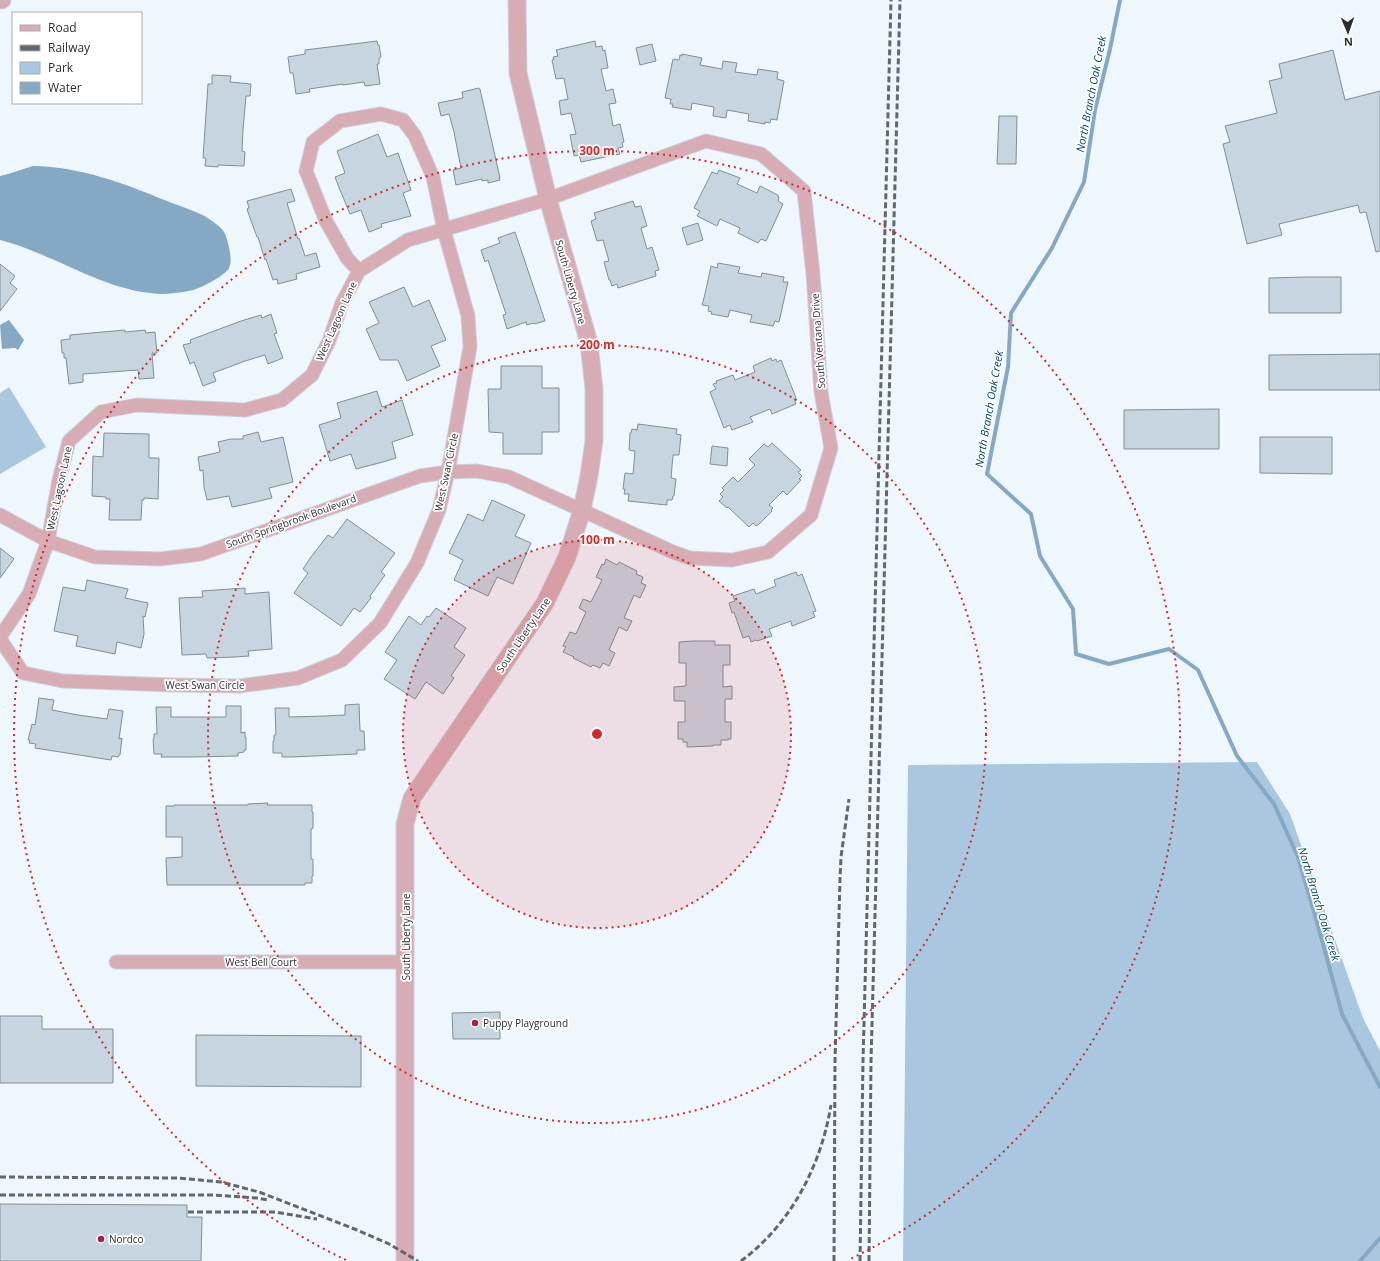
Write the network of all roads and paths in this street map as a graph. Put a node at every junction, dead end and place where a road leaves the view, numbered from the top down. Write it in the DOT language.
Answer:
graph roads {
  1 [pos="518,0"];
  2 [pos="548,199"];
  3 [pos="444,230"];
  4 [pos="360,271"];
  5 [pos="448,472"];
  6 [pos="582,510"];
  7 [pos="0,515"];
  8 [pos="48,542"];
  9 [pos="0,638"];
  10 [pos="116,962"];
  11 [pos="406,962"];
  12 [pos="405,1261"];
  1 -- 2 [label="street, South Liberty Lane"];
  2 -- 3 [label="street, West Lagoon Lane"];
  2 -- 6 [label="street, South Liberty Lane"];
  2 -- 6 [label="street, South Ventana Drive"];
  3 -- 4 [label="street, West Lagoon Lane"];
  3 -- 4 [label="street, West Swan Circle"];
  3 -- 5 [label="street, West Swan Circle"];
  4 -- 8 [label="street, West Lagoon Lane"];
  5 -- 6 [label="street, South Springbrook Boulevard"];
  5 -- 8 [label="street, South Springbrook Boulevard"];
  5 -- 9 [label="street, West Swan Circle"];
  6 -- 11 [label="street, South Liberty Lane"];
  7 -- 8 [label="street, South Springbrook Boulevard"];
  8 -- 9 [label="street, West Lagoon Lane"];
  10 -- 11 [label="street, West Bell Court"];
  11 -- 12 [label="street, South Liberty Lane"];
}
